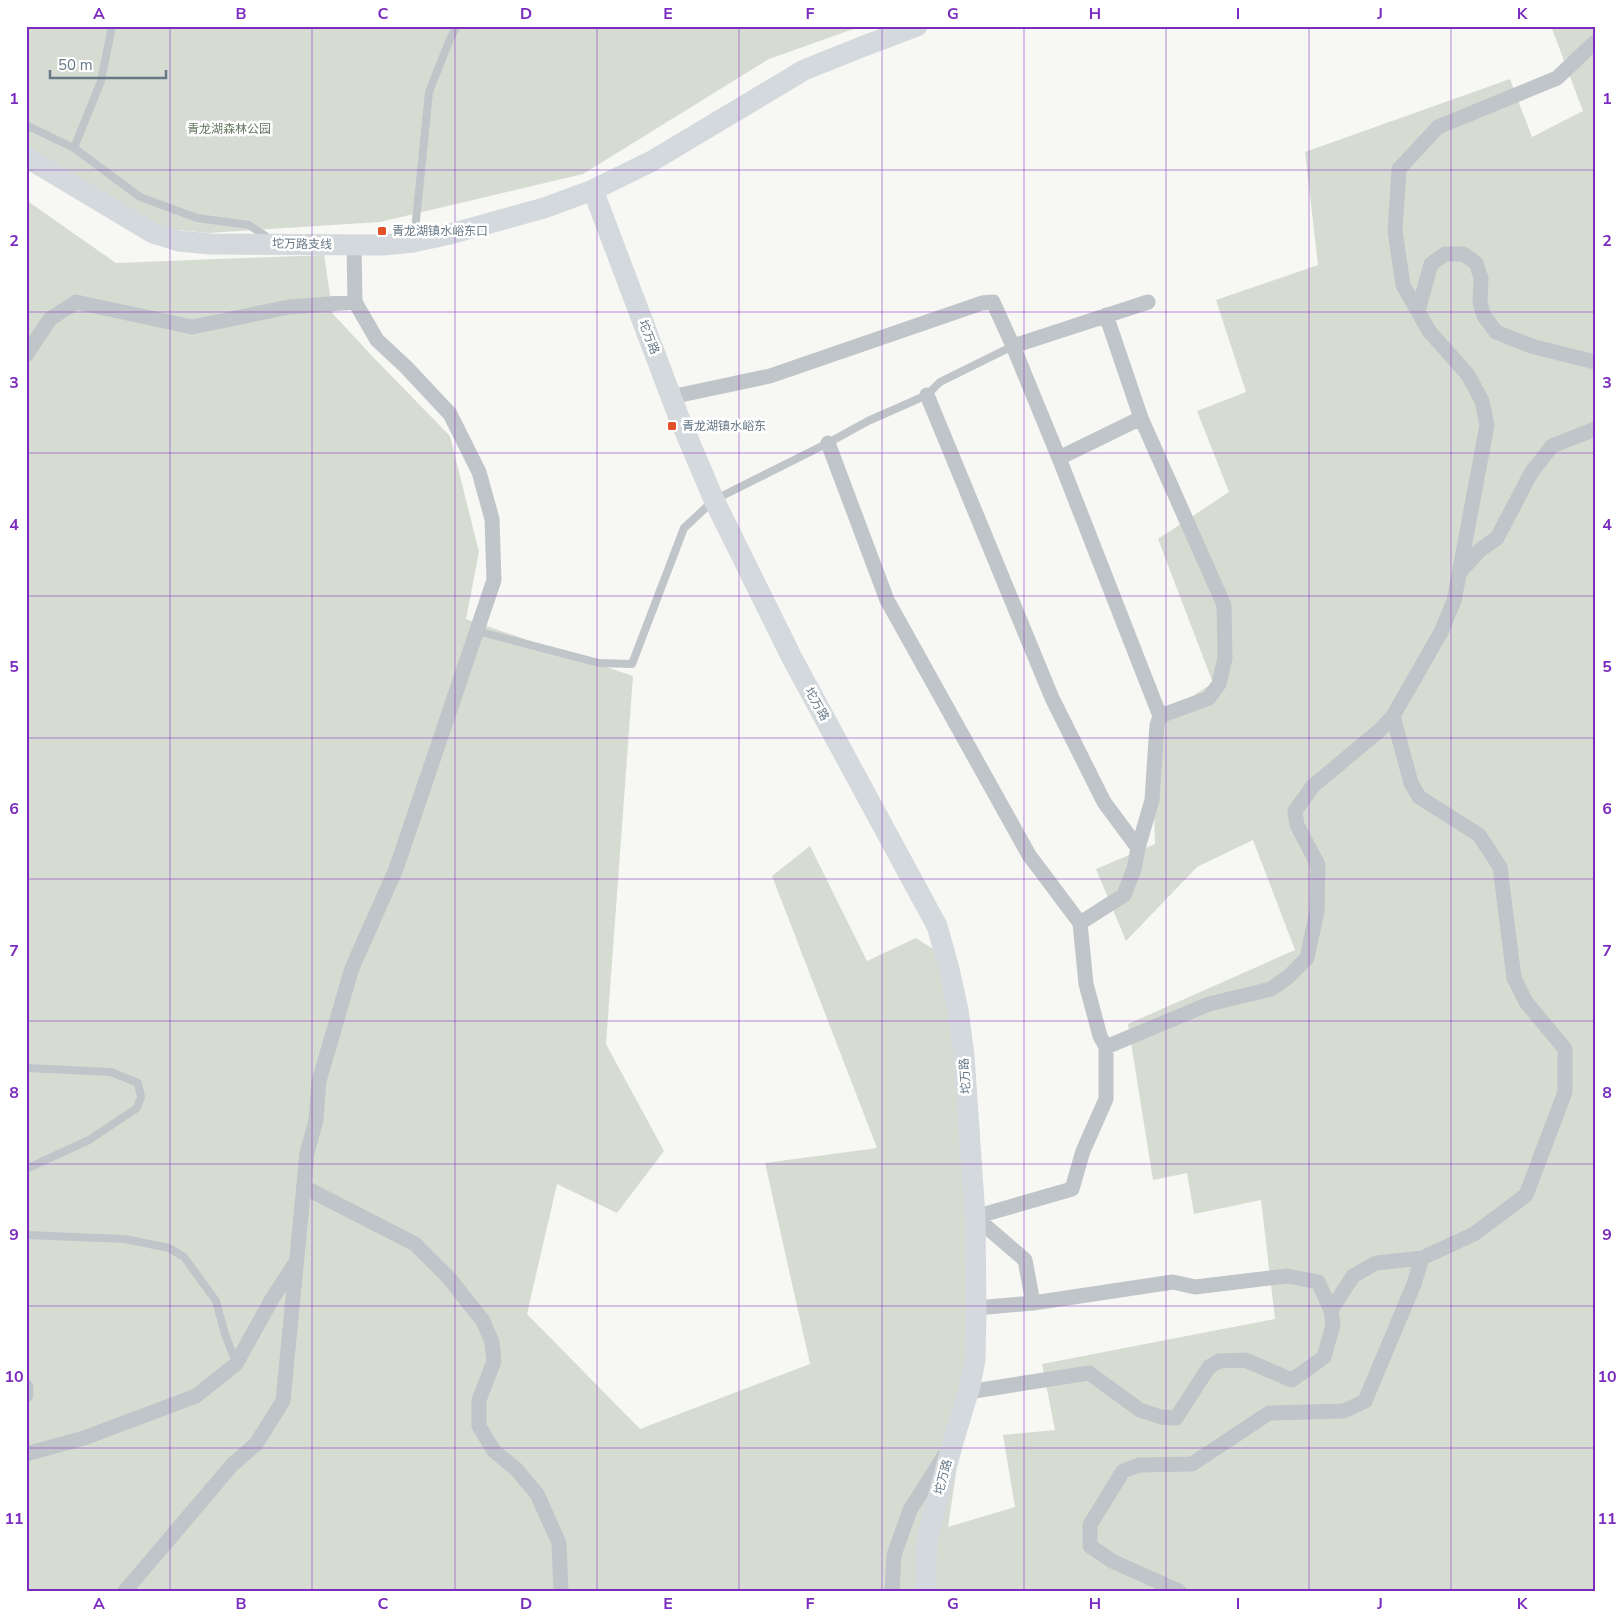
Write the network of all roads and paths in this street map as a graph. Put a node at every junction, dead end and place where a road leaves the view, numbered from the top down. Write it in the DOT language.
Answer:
graph roads {
  1 [pos="112,26"];
  2 [pos="457,26"];
  3 [pos="917,26"];
  4 [pos="1595,42"];
  5 [pos="26,125"];
  6 [pos="74,148"];
  7 [pos="26,157"];
  8 [pos="593,190"];
  9 [pos="413,242"];
  10 [pos="278,244"];
  11 [pos="354,245"];
  12 [pos="355,302"];
  13 [pos="1148,302"];
  14 [pos="1418,311"];
  15 [pos="1106,315"];
  16 [pos="1013,346"];
  17 [pos="26,355"];
  18 [pos="1595,362"];
  19 [pos="927,395"];
  20 [pos="671,396"];
  21 [pos="1141,418"];
  22 [pos="1595,429"];
  23 [pos="828,443"];
  24 [pos="1059,458"];
  25 [pos="714,500"];
  26 [pos="1460,572"];
  27 [pos="477,631"];
  28 [pos="1160,716"];
  29 [pos="1393,716"];
  30 [pos="1138,848"];
  31 [pos="1080,923"];
  32 [pos="1106,1046"];
  33 [pos="26,1068"];
  34 [pos="26,1169"];
  35 [pos="304,1187"];
  36 [pos="975,1217"];
  37 [pos="26,1235"];
  38 [pos="1422,1258"];
  39 [pos="296,1262"];
  40 [pos="1033,1303"];
  41 [pos="976,1308"];
  42 [pos="1331,1310"];
  43 [pos="236,1364"];
  44 [pos="26,1387"];
  45 [pos="968,1392"];
  46 [pos="26,1395"];
  47 [pos="953,1442"];
  48 [pos="26,1454"];
  49 [pos="561,1590"];
  50 [pos="124,1591"];
  51 [pos="892,1591"];
  52 [pos="924,1591"];
  53 [pos="1178,1591"];
  1 -- 6 [label="lane"];
  2 -- 9 [label="lane"];
  3 -- 8 [label="main road"];
  4 -- 14 [label="street"];
  5 -- 6 [label="lane"];
  6 -- 10 [label="lane"];
  7 -- 10 [label="main road, 坨万路支线"];
  8 -- 9 [label="main road, 坨万路支线"];
  8 -- 20 [label="main road, 坨万路"];
  9 -- 11 [label="main road, 坨万路支线"];
  10 -- 11 [label="main road, 坨万路支线"];
  11 -- 12 [label="street"];
  12 -- 17 [label="street"];
  12 -- 27 [label="street"];
  13 -- 15 [label="street"];
  14 -- 18 [label="street"];
  14 -- 26 [label="street"];
  15 -- 16 [label="street"];
  15 -- 21 [label="street"];
  16 -- 19 [label="lane"];
  16 -- 20 [label="street"];
  16 -- 24 [label="street"];
  19 -- 23 [label="lane"];
  19 -- 30 [label="street"];
  20 -- 25 [label="main road, 坨万路"];
  21 -- 24 [label="street"];
  21 -- 28 [label="street"];
  22 -- 26 [label="street"];
  23 -- 25 [label="lane"];
  23 -- 31 [label="street"];
  24 -- 28 [label="street"];
  25 -- 27 [label="lane"];
  25 -- 36 [label="main road, 坨万路"];
  26 -- 29 [label="street"];
  27 -- 35 [label="street"];
  28 -- 30 [label="street"];
  29 -- 32 [label="street"];
  29 -- 38 [label="street"];
  30 -- 31 [label="street"];
  31 -- 32 [label="street"];
  32 -- 36 [label="street"];
  33 -- 34 [label="lane"];
  35 -- 39 [label="street"];
  35 -- 49 [label="street"];
  36 -- 40 [label="street"];
  36 -- 41 [label="main road, 坨万路"];
  37 -- 43 [label="lane"];
  38 -- 42 [label="street"];
  38 -- 53 [label="street"];
  39 -- 43 [label="street"];
  39 -- 50 [label="street"];
  40 -- 41 [label="street"];
  40 -- 42 [label="street"];
  41 -- 45 [label="main road, 坨万路"];
  42 -- 45 [label="street"];
  43 -- 48 [label="street"];
  44 -- 46 [label="street"];
  45 -- 47 [label="main road, 坨万路"];
  47 -- 51 [label="street"];
  47 -- 52 [label="main road, 坨万路"];
}
